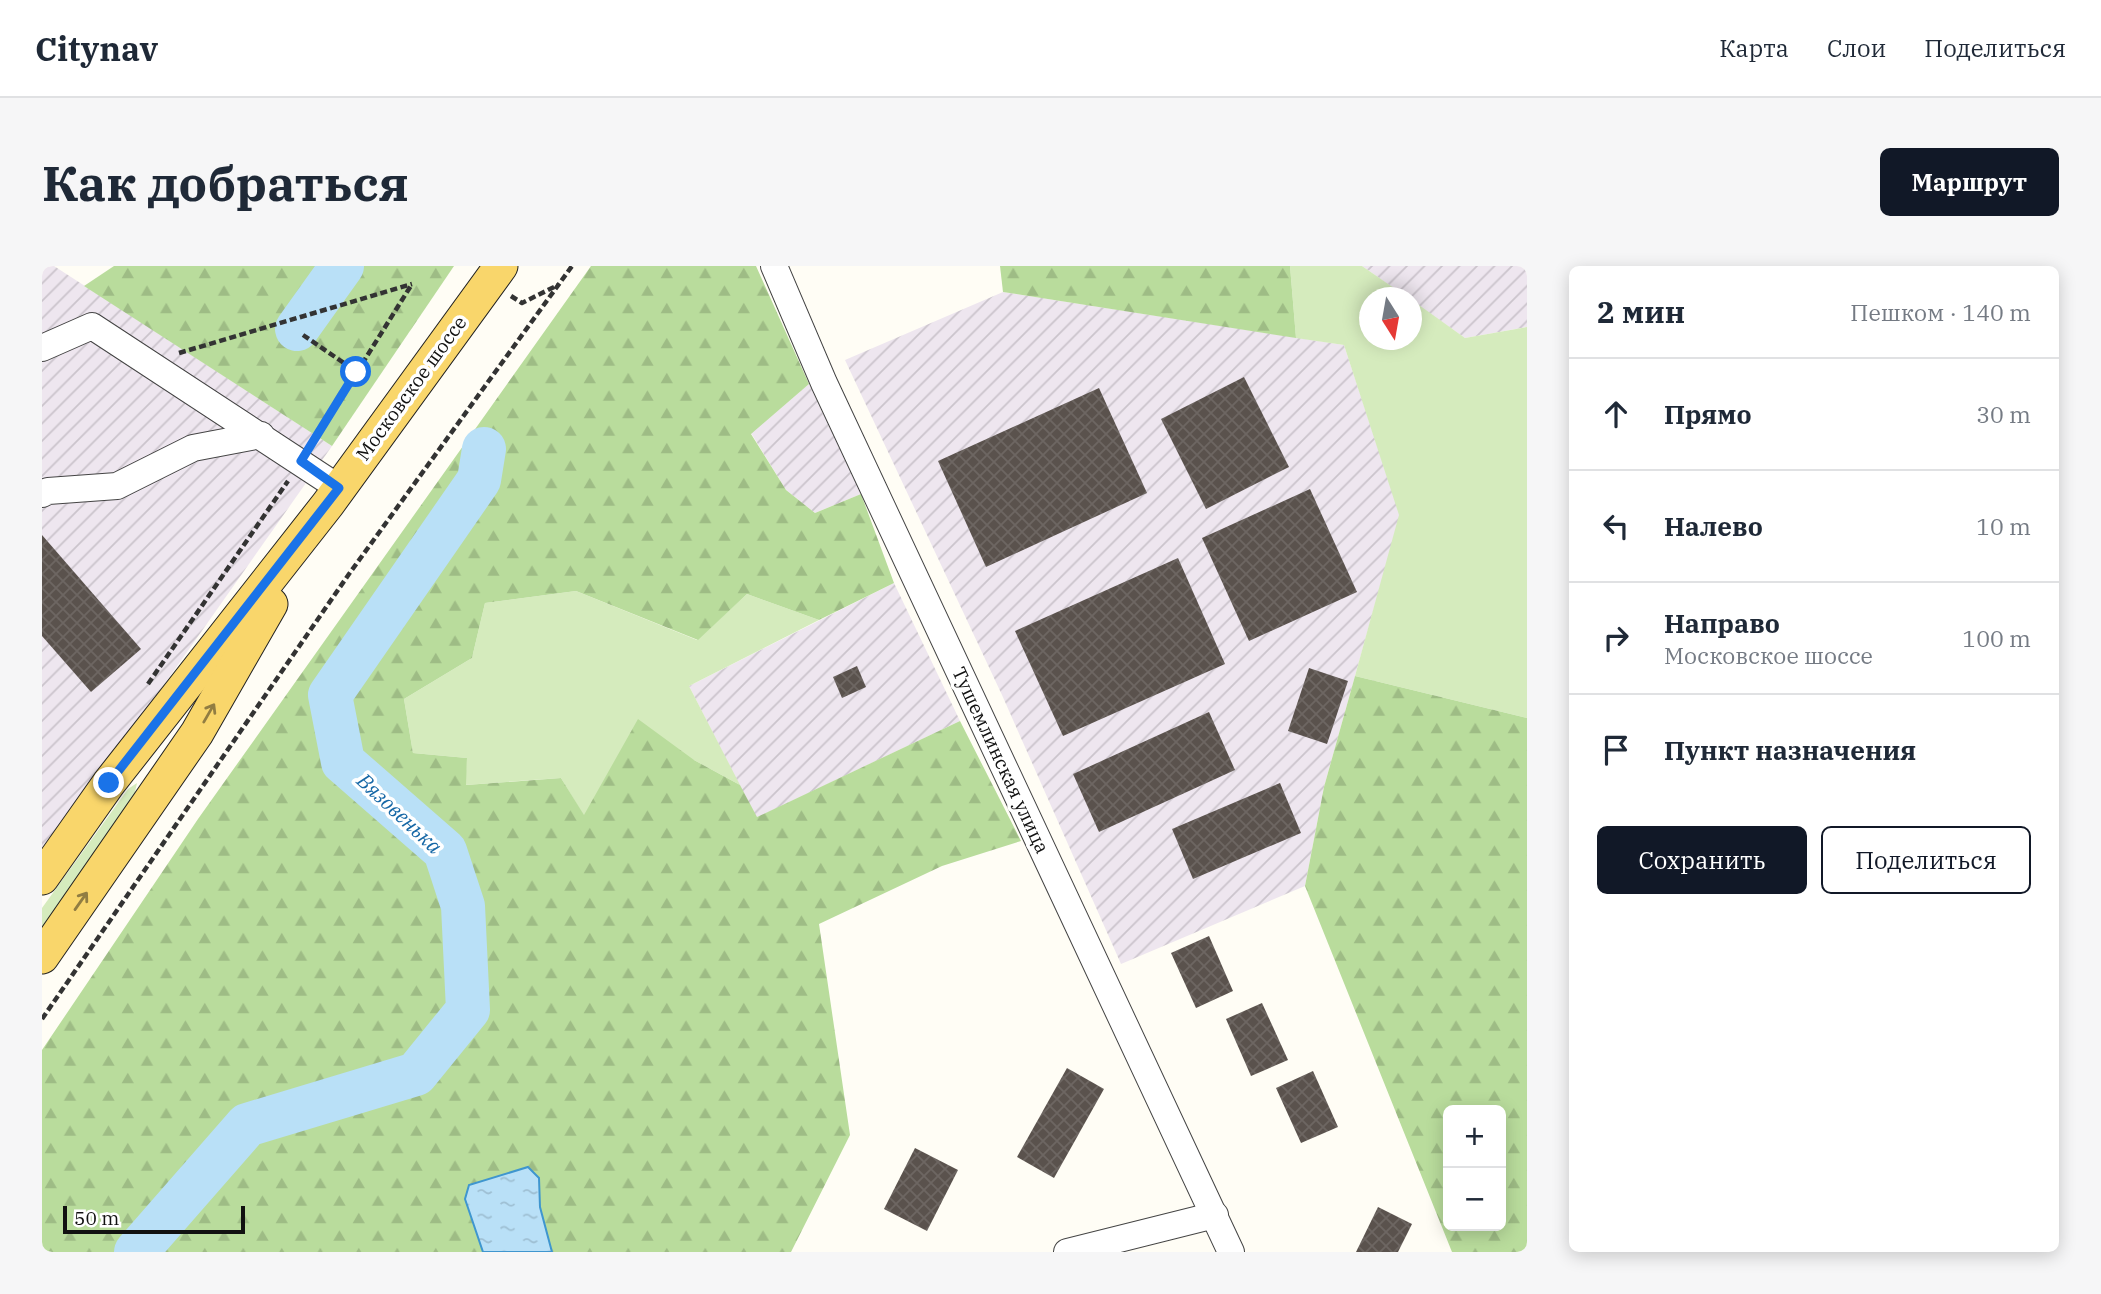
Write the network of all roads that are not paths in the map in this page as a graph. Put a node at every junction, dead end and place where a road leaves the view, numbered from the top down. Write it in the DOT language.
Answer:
graph roads {
  1 [pos="500,266"];
  2 [pos="774,266"];
  3 [pos="42,348"];
  4 [pos="261,435"];
  5 [pos="42,494"];
  6 [pos="333,496"];
  7 [pos="42,878"];
  8 [pos="42,957"];
  9 [pos="1215,1215"];
  10 [pos="1067,1252"];
  11 [pos="1231,1252"];
  1 -- 6 [label="main road, Московское шоссе"];
  2 -- 9 [label="street, Тушемлинская улица"];
  3 -- 4 [label="street"];
  4 -- 5 [label="street"];
  4 -- 6 [label="street"];
  6 -- 7 [label="main road, Московское шоссе"];
  8 -- 6 [label="main road, one-way"];
  9 -- 10 [label="street"];
  9 -- 11 [label="street, Тушемлинская улица"];
}
